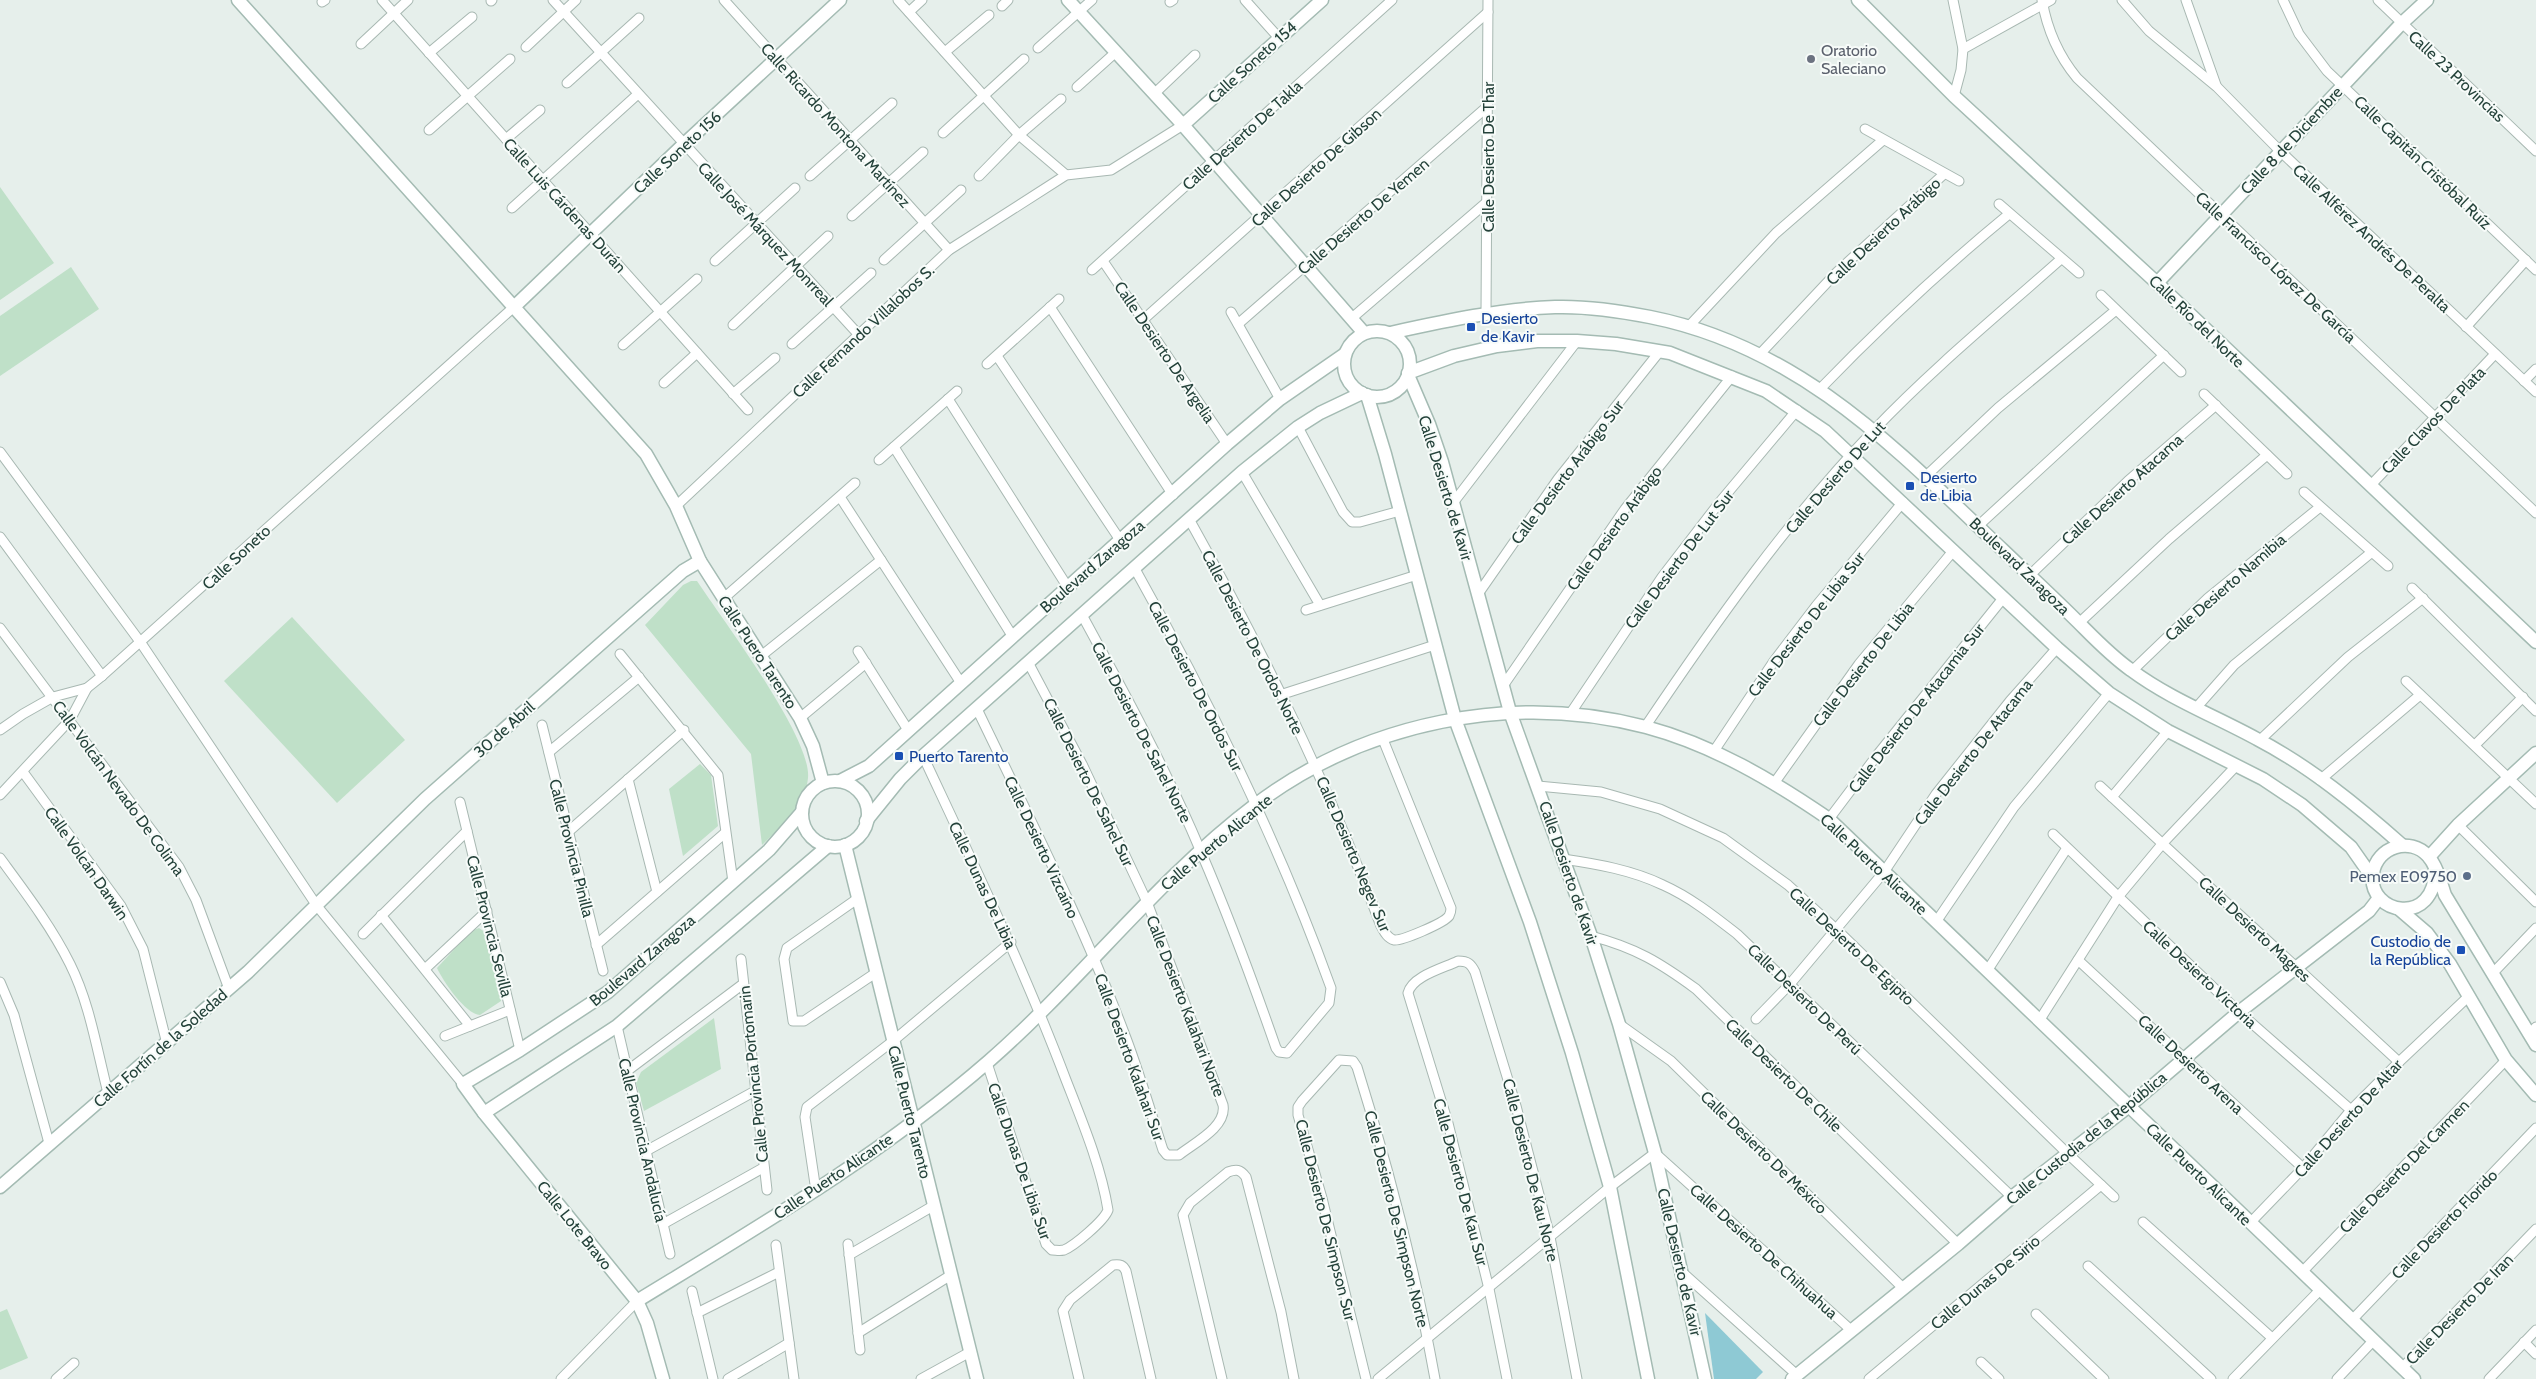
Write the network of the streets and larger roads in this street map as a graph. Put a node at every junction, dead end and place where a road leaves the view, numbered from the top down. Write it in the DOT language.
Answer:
graph roads {
  1 [pos="238,0"];
  2 [pos="382,0"];
  3 [pos="408,0"];
  4 [pos="553,0"];
  5 [pos="576,0"];
  6 [pos="724,0"];
  7 [pos="840,0"];
  8 [pos="898,0"];
  9 [pos="922,0"];
  10 [pos="1068,0"];
  11 [pos="1092,0"];
  12 [pos="1245,0"];
  13 [pos="1322,0"];
  14 [pos="1392,0"];
  15 [pos="1488,0"];
  16 [pos="1858,0"];
  17 [pos="1953,0"];
  18 [pos="2122,0"];
  19 [pos="2186,0"];
  20 [pos="2283,0"];
  21 [pos="2378,0"];
  22 [pos="2427,0"];
  23 [pos="2046,2"];
  24 [pos="563,11"];
  25 [pos="909,12"];
  26 [pos="1079,12"];
  27 [pos="1488,12"];
  28 [pos="394,13"];
  29 [pos="989,15"];
  30 [pos="472,17"];
  31 [pos="639,18"];
  32 [pos="2401,24"];
  33 [pos="1279,38"];
  34 [pos="360,44"];
  35 [pos="526,47"];
  36 [pos="1038,48"];
  37 [pos="1963,49"];
  38 [pos="600,52"];
  39 [pos="945,52"];
  40 [pos="1116,52"];
  41 [pos="430,53"];
  42 [pos="1195,55"];
  43 [pos="510,59"];
  44 [pos="1024,59"];
  45 [pos="777,60"];
  46 [pos="567,83"];
  47 [pos="2343,85"];
  48 [pos="1077,87"];
  49 [pos="2217,87"];
  50 [pos="638,94"];
  51 [pos="1154,94"];
  52 [pos="468,96"];
  53 [pos="984,96"];
  54 [pos="1954,96"];
  55 [pos="1061,99"];
  56 [pos="892,103"];
  57 [pos="1488,106"];
  58 [pos="540,110"];
  59 [pos="1183,125"];
  60 [pos="429,130"];
  61 [pos="1865,130"];
  62 [pos="943,133"];
  63 [pos="1019,136"];
  64 [pos="506,139"];
  65 [pos="1883,140"];
  66 [pos="850,141"];
  67 [pos="683,145"];
  68 [pos="2536,151"];
  69 [pos="923,152"];
  70 [pos="2280,152"];
  71 [pos="1214,160"];
  72 [pos="1944,174"];
  73 [pos="810,176"];
  74 [pos="979,176"];
  75 [pos="1066,176"];
  76 [pos="544,181"];
  77 [pos="1958,181"];
  78 [pos="888,183"];
  79 [pos="795,188"];
  80 [pos="962,190"];
  81 [pos="1488,202"];
  82 [pos="1999,204"];
  83 [pos="512,208"];
  84 [pos="2009,214"];
  85 [pos="2221,215"];
  86 [pos="852,216"];
  87 [pos="1262,216"];
  88 [pos="756,224"];
  89 [pos="925,225"];
  90 [pos="591,234"];
  91 [pos="828,236"];
  92 [pos="949,250"];
  93 [pos="2061,259"];
  94 [pos="884,260"];
  95 [pos="2526,260"];
  96 [pos="1104,261"];
  97 [pos="716,262"];
  98 [pos="1306,266"];
  99 [pos="796,267"];
  100 [pos="1092,270"];
  101 [pos="2536,270"];
  102 [pos="871,273"];
  103 [pos="2078,273"];
  104 [pos="697,279"];
  105 [pos="2157,282"];
  106 [pos="2101,295"];
  107 [pos="1059,299"];
  108 [pos="516,306"];
  109 [pos="834,307"];
  110 [pos="1050,307"];
  111 [pos="2116,310"];
  112 [pos="660,312"];
  113 [pos="1231,312"];
  114 [pos="1486,313"];
  115 [pos="1352,318"];
  116 [pos="1144,319"];
  117 [pos="1238,324"];
  118 [pos="732,325"];
  119 [pos="1690,325"];
  120 [pos="2466,327"];
  121 [pos="1364,333"];
  122 [pos="1390,333"];
  123 [pos="859,335"];
  124 [pos="1577,341"];
  125 [pos="792,344"];
  126 [pos="622,345"];
  127 [pos="1660,352"];
  128 [pos="697,353"];
  129 [pos="1345,354"];
  130 [pos="1760,354"];
  131 [pos="2495,354"];
  132 [pos="2164,355"];
  133 [pos="997,356"];
  134 [pos="775,358"];
  135 [pos="987,364"];
  136 [pos="2536,369"];
  137 [pos="2181,372"];
  138 [pos="1408,374"];
  139 [pos="1732,376"];
  140 [pos="2524,381"];
  141 [pos="664,383"];
  142 [pos="1820,389"];
  143 [pos="957,391"];
  144 [pos="2536,392"];
  145 [pos="733,394"];
  146 [pos="1364,394"];
  147 [pos="2204,394"];
  148 [pos="948,399"];
  149 [pos="1280,399"];
  150 [pos="2216,405"];
  151 [pos="748,410"];
  152 [pos="1797,410"];
  153 [pos="2435,418"];
  154 [pos="384,423"];
  155 [pos="1298,427"];
  156 [pos="1874,430"];
  157 [pos="1227,444"];
  158 [pos="894,447"];
  159 [pos="0,452"];
  160 [pos="1852,454"];
  161 [pos="2268,455"];
  162 [pos="879,460"];
  163 [pos="1242,472"];
  164 [pos="2287,474"];
  165 [pos="1925,477"];
  166 [pos="855,483"];
  167 [pos="2370,486"];
  168 [pos="2304,492"];
  169 [pos="1173,495"];
  170 [pos="840,497"];
  171 [pos="1904,502"];
  172 [pos="1453,503"];
  173 [pos="676,506"];
  174 [pos="2320,507"];
  175 [pos="1400,510"];
  176 [pos="2536,513"];
  177 [pos="1189,519"];
  178 [pos="1978,526"];
  179 [pos="0,537"];
  180 [pos="1120,540"];
  181 [pos="1954,550"];
  182 [pos="2372,552"];
  183 [pos="881,560"];
  184 [pos="700,561"];
  185 [pos="2388,566"];
  186 [pos="1135,569"];
  187 [pos="1417,575"];
  188 [pos="2030,575"];
  189 [pos="1067,586"];
  190 [pos="2412,588"];
  191 [pos="1478,594"];
  192 [pos="2004,597"];
  193 [pos="724,598"];
  194 [pos="2423,598"];
  195 [pos="1320,605"];
  196 [pos="1306,610"];
  197 [pos="1082,614"];
  198 [pos="2079,623"];
  199 [pos="0,628"];
  200 [pos="1013,637"];
  201 [pos="2536,642"];
  202 [pos="142,643"];
  203 [pos="1435,645"];
  204 [pos="2057,648"];
  205 [pos="858,651"];
  206 [pos="620,654"];
  207 [pos="761,656"];
  208 [pos="866,663"];
  209 [pos="1029,664"];
  210 [pos="2132,671"];
  211 [pos="102,676"];
  212 [pos="639,677"];
  213 [pos="2406,681"];
  214 [pos="961,683"];
  215 [pos="1503,686"];
  216 [pos="87,688"];
  217 [pos="2109,693"];
  218 [pos="1283,694"];
  219 [pos="2420,695"];
  220 [pos="53,697"];
  221 [pos="2523,697"];
  222 [pos="2196,708"];
  223 [pos="977,709"];
  224 [pos="2536,711"];
  225 [pos="1510,712"];
  226 [pos="1570,714"];
  227 [pos="800,718"];
  228 [pos="1455,719"];
  229 [pos="70,720"];
  230 [pos="542,724"];
  231 [pos="1645,727"];
  232 [pos="0,730"];
  233 [pos="684,730"];
  234 [pos="908,730"];
  235 [pos="2168,731"];
  236 [pos="1382,737"];
  237 [pos="2260,740"];
  238 [pos="2475,745"];
  239 [pos="1714,751"];
  240 [pos="549,752"];
  241 [pos="2536,753"];
  242 [pos="922,756"];
  243 [pos="1316,765"];
  244 [pos="2237,765"];
  245 [pos="23,772"];
  246 [pos="2509,778"];
  247 [pos="628,779"];
  248 [pos="2320,780"];
  249 [pos="840,781"];
  250 [pos="1776,782"];
  251 [pos="822,783"];
  252 [pos="1538,786"];
  253 [pos="2100,786"];
  254 [pos="0,795"];
  255 [pos="2112,797"];
  256 [pos="460,802"];
  257 [pos="1256,804"];
  258 [pos="2536,804"];
  259 [pos="802,812"];
  260 [pos="1829,819"];
  261 [pos="866,821"];
  262 [pos="2458,825"];
  263 [pos="467,831"];
  264 [pos="568,832"];
  265 [pos="725,833"];
  266 [pos="2053,834"];
  267 [pos="2163,843"];
  268 [pos="845,845"];
  269 [pos="2402,845"];
  270 [pos="828,846"];
  271 [pos="2067,848"];
  272 [pos="1201,851"];
  273 [pos="0,858"];
  274 [pos="1563,859"];
  275 [pos="2432,863"];
  276 [pos="1884,872"];
  277 [pos="2372,877"];
  278 [pos="733,882"];
  279 [pos="657,892"];
  280 [pos="2118,897"];
  281 [pos="2379,898"];
  282 [pos="857,899"];
  283 [pos="1147,902"];
  284 [pos="2536,902"];
  285 [pos="317,906"];
  286 [pos="2399,909"];
  287 [pos="487,911"];
  288 [pos="381,915"];
  289 [pos="1936,922"];
  290 [pos="2536,928"];
  291 [pos="1836,929"];
  292 [pos="362,934"];
  293 [pos="1591,936"];
  294 [pos="1011,942"];
  295 [pos="596,945"];
  296 [pos="741,959"];
  297 [pos="1093,959"];
  298 [pos="2078,960"];
  299 [pos="1471,964"];
  300 [pos="2295,967"];
  301 [pos="425,969"];
  302 [pos="604,971"];
  303 [pos="1988,971"];
  304 [pos="876,972"];
  305 [pos="2492,974"];
  306 [pos="0,982"];
  307 [pos="743,984"];
  308 [pos="1790,984"];
  309 [pos="229,989"];
  310 [pos="2469,996"];
  311 [pos="510,1010"];
  312 [pos="2240,1012"];
  313 [pos="1042,1014"];
  314 [pos="1756,1019"];
  315 [pos="2039,1021"];
  316 [pos="1619,1024"];
  317 [pos="470,1026"];
  318 [pos="617,1026"];
  319 [pos="446,1036"];
  320 [pos="2534,1036"];
  321 [pos="893,1041"];
  322 [pos="167,1044"];
  323 [pos="520,1050"];
  324 [pos="1287,1053"];
  325 [pos="2186,1058"];
  326 [pos="2506,1060"];
  327 [pos="1353,1061"];
  328 [pos="2398,1062"];
  329 [pos="987,1063"];
  330 [pos="627,1071"];
  331 [pos="463,1084"];
  332 [pos="755,1091"];
  333 [pos="108,1093"];
  334 [pos="2536,1095"];
  335 [pos="2128,1106"];
  336 [pos="2352,1110"];
  337 [pos="484,1113"];
  338 [pos="912,1122"];
  339 [pos="2536,1128"];
  340 [pos="49,1143"];
  341 [pos="646,1151"];
  342 [pos="1655,1153"];
  343 [pos="2066,1153"];
  344 [pos="1167,1155"];
  345 [pos="764,1168"];
  346 [pos="2303,1168"];
  347 [pos="2102,1185"];
  348 [pos="0,1187"];
  349 [pos="1610,1187"];
  350 [pos="766,1190"];
  351 [pos="816,1191"];
  352 [pos="2012,1197"];
  353 [pos="2114,1197"];
  354 [pos="933,1206"];
  355 [pos="2143,1222"];
  356 [pos="2250,1222"];
  357 [pos="663,1224"];
  358 [pos="2536,1229"];
  359 [pos="1550,1237"];
  360 [pos="776,1244"];
  361 [pos="848,1244"];
  362 [pos="1958,1244"];
  363 [pos="670,1254"];
  364 [pos="849,1255"];
  365 [pos="2088,1266"];
  366 [pos="779,1272"];
  367 [pos="2302,1272"];
  368 [pos="1682,1273"];
  369 [pos="950,1275"];
  370 [pos="1489,1288"];
  371 [pos="1903,1288"];
  372 [pos="2320,1290"];
  373 [pos="692,1291"];
  374 [pos="637,1301"];
  375 [pos="697,1313"];
  376 [pos="2036,1314"];
  377 [pos="2352,1320"];
  378 [pos="1851,1330"];
  379 [pos="2536,1330"];
  380 [pos="858,1333"];
  381 [pos="2271,1338"];
  382 [pos="1428,1340"];
  383 [pos="2374,1341"];
  384 [pos="2524,1342"];
  385 [pos="789,1343"];
  386 [pos="860,1350"];
  387 [pos="970,1352"];
  388 [pos="2536,1354"];
  389 [pos="1982,1362"];
  390 [pos="74,1363"];
  391 [pos="2402,1368"];
  392 [pos="1794,1377"];
  393 [pos="56,1379"];
  394 [pos="561,1379"];
  395 [pos="663,1379"];
  396 [pos="713,1379"];
  397 [pos="728,1379"];
  398 [pos="794,1379"];
  399 [pos="921,1379"];
  400 [pos="977,1379"];
  401 [pos="1079,1379"];
  402 [pos="1151,1379"];
  403 [pos="1222,1379"];
  404 [pos="1294,1379"];
  405 [pos="1366,1379"];
  406 [pos="1378,1379"];
  407 [pos="1434,1379"];
  408 [pos="1507,1379"];
  409 [pos="1576,1379"];
  410 [pos="1648,1379"];
  411 [pos="1705,1379"];
  412 [pos="1869,1379"];
  413 [pos="1999,1379"];
  414 [pos="2104,1379"];
  415 [pos="2211,1379"];
  416 [pos="2233,1379"];
  417 [pos="2337,1379"];
  418 [pos="2414,1379"];
  419 [pos="2489,1379"];
  1 -- 108 [label="street"];
  2 -- 28 [label="street, Calle Luis Cárdenas Durán"];
  3 -- 28 [label="street"];
  4 -- 24 [label="street, Calle José Márquez Monrreal"];
  5 -- 24 [label="street"];
  6 -- 45 [label="street, Calle Ricardo Montona Martínez"];
  7 -- 45 [label="street, Calle Soneto 156"];
  8 -- 25 [label="street"];
  9 -- 25 [label="street"];
  10 -- 26 [label="street"];
  11 -- 26 [label="street"];
  12 -- 33 [label="street"];
  13 -- 33 [label="street, Calle Soneto 154"];
  14 -- 71 [label="street, Calle Desierto De Takla"];
  15 -- 27 [label="street, Calle Desierto De Thar"];
  16 -- 54 [label="street, Calle Río del Norte"];
  17 -- 37 [label="street"];
  18 -- 49 [label="street, Calle Alférez Andrés De Peralta"];
  19 -- 49 [label="street"];
  20 -- 47 [label="street, Calle Capitán Cristóbal Ruíz"];
  21 -- 32 [label="street, Calle 23 Provincias"];
  22 -- 32 [label="street, Calle 8 de Diciembre"];
  23 -- 37 [label="street"];
  23 -- 85 [label="street, Calle Francisco López De García"];
  24 -- 35 [label="street"];
  24 -- 38 [label="street, Calle José Márquez Monrreal"];
  25 -- 39 [label="street"];
  26 -- 36 [label="street"];
  26 -- 40 [label="street"];
  27 -- 57 [label="street, Calle Desierto De Thar"];
  27 -- 87 [label="street, Calle Desierto De Gibson"];
  28 -- 34 [label="street"];
  28 -- 41 [label="street, Calle Luis Cárdenas Durán"];
  29 -- 39 [label="street"];
  30 -- 41 [label="street"];
  31 -- 38 [label="street"];
  32 -- 47 [label="street, Calle 8 de Diciembre"];
  32 -- 68 [label="street, Calle 23 Provincias"];
  33 -- 59 [label="street, Calle Soneto 154"];
  37 -- 54 [label="street"];
  38 -- 46 [label="street"];
  38 -- 50 [label="street, Calle José Márquez Monrreal"];
  39 -- 53 [label="street"];
  40 -- 48 [label="street"];
  40 -- 51 [label="street"];
  41 -- 52 [label="street, Calle Luis Cárdenas Durán"];
  42 -- 51 [label="street"];
  43 -- 52 [label="street"];
  44 -- 53 [label="street"];
  45 -- 66 [label="street, Calle Ricardo Montona Martínez"];
  45 -- 67 [label="street, Calle Soneto 156"];
  47 -- 70 [label="street, Calle 8 de Diciembre"];
  47 -- 95 [label="street, Calle Capitán Cristóbal Ruíz"];
  49 -- 70 [label="street, Calle Alférez Andrés De Peralta"];
  50 -- 67 [label="street, Calle José Márquez Monrreal"];
  50 -- 76 [label="street"];
  51 -- 59 [label="street"];
  52 -- 60 [label="street"];
  52 -- 64 [label="street, Calle Luis Cárdenas Durán"];
  53 -- 62 [label="street"];
  53 -- 63 [label="street"];
  54 -- 105 [label="street, Calle Río del Norte"];
  55 -- 63 [label="street"];
  56 -- 66 [label="street"];
  57 -- 81 [label="street, Calle Desierto De Thar"];
  57 -- 98 [label="street, Calle Desierto De Yemen"];
  58 -- 64 [label="street"];
  59 -- 71 [label="street"];
  59 -- 75 [label="street, Calle Fernando Villalobos S."];
  61 -- 65 [label="street, Calle Desierto Arábigo"];
  63 -- 74 [label="street"];
  63 -- 75 [label="street"];
  64 -- 76 [label="street, Calle Luis Cárdenas Durán"];
  65 -- 72 [label="street, Calle Desierto Arábigo"];
  65 -- 119 [label="street"];
  66 -- 73 [label="street"];
  66 -- 78 [label="street, Calle Ricardo Montona Martínez"];
  67 -- 88 [label="street, Calle José Márquez Monrreal"];
  67 -- 90 [label="street, Calle Soneto 156"];
  69 -- 78 [label="street"];
  70 -- 85 [label="street, Calle 8 de Diciembre"];
  70 -- 120 [label="street, Calle Alférez Andrés De Peralta"];
  71 -- 87 [label="street"];
  71 -- 96 [label="street, Calle Desierto De Takla"];
  72 -- 77 [label="street, Calle Desierto Arábigo"];
  72 -- 130 [label="street, Calle Desierto Arábigo"];
  75 -- 92 [label="street, Calle Fernando Villalobos S."];
  76 -- 83 [label="street"];
  76 -- 90 [label="street, Calle Luis Cárdenas Durán"];
  78 -- 86 [label="street"];
  78 -- 89 [label="street, Calle Ricardo Montona Martínez"];
  79 -- 88 [label="street"];
  80 -- 89 [label="street"];
  81 -- 114 [label="street, Calle Desierto De Thar"];
  81 -- 115 [label="street"];
  82 -- 84 [label="street"];
  84 -- 93 [label="street"];
  84 -- 142 [label="street"];
  85 -- 105 [label="street, Calle 8 de Diciembre"];
  85 -- 153 [label="street, Calle Francisco López De García"];
  87 -- 98 [label="street"];
  87 -- 116 [label="street, Calle Desierto De Gibson"];
  88 -- 97 [label="street"];
  88 -- 99 [label="street, Calle José Márquez Monrreal"];
  89 -- 92 [label="street, Calle Ricardo Montona Martínez"];
  89 -- 94 [label="street"];
  90 -- 108 [label="street, Calle Soneto 156"];
  90 -- 112 [label="street, Calle Luis Cárdenas Durán"];
  91 -- 99 [label="street"];
  92 -- 123 [label="street, Calle Fernando Villalobos S."];
  93 -- 103 [label="street"];
  93 -- 156 [label="street, Calle Desierto De Lut"];
  95 -- 101 [label="street, Calle Capitán Cristóbal Ruíz"];
  95 -- 120 [label="street"];
  96 -- 100 [label="street, Calle Desierto De Takla"];
  96 -- 116 [label="street, Calle Desierto De Argelia"];
  98 -- 115 [label="street"];
  98 -- 117 [label="street, Calle Desierto De Yemen"];
  99 -- 109 [label="street, Calle José Márquez Monrreal"];
  99 -- 118 [label="street"];
  102 -- 109 [label="street"];
  104 -- 112 [label="street"];
  105 -- 167 [label="street, Calle Río del Norte"];
  106 -- 111 [label="street"];
  107 -- 110 [label="street"];
  108 -- 154 [label="street, Calle Soneto 156"];
  108 -- 173 [label="street"];
  109 -- 123 [label="street, Calle José Márquez Monrreal"];
  109 -- 125 [label="street"];
  110 -- 133 [label="street"];
  110 -- 169 [label="street"];
  111 -- 132 [label="street"];
  111 -- 165 [label="street"];
  112 -- 126 [label="street"];
  112 -- 128 [label="street, Calle Luis Cárdenas Durán"];
  113 -- 117 [label="street"];
  114 -- 119 [label="street, Boulevard Zaragoza"];
  114 -- 122 [label="street, Boulevard Zaragoza"];
  115 -- 121 [label="street"];
  116 -- 157 [label="street, Calle Desierto De Argelia"];
  117 -- 149 [label="street"];
  119 -- 130 [label="street, Boulevard Zaragoza"];
  120 -- 131 [label="street, Calle Alférez Andrés De Peralta"];
  121 -- 122 [label="street"];
  121 -- 129 [label="street"];
  122 -- 138 [label="street"];
  123 -- 173 [label="street, Calle Fernando Villalobos S."];
  124 -- 127 [label="street, Boulevard Zaragoza"];
  124 -- 138 [label="street, Boulevard Zaragoza"];
  124 -- 172 [label="street"];
  127 -- 139 [label="street, Boulevard Zaragoza"];
  127 -- 191 [label="street, Calle Desierto Arábigo Sur"];
  128 -- 141 [label="street"];
  128 -- 145 [label="street, Calle Luis Cárdenas Durán"];
  129 -- 146 [label="street"];
  129 -- 149 [label="street, Boulevard Zaragoza"];
  130 -- 142 [label="street, Boulevard Zaragoza"];
  131 -- 140 [label="street, Calle Alférez Andrés De Peralta"];
  131 -- 153 [label="street, Calle Clavos De Plata"];
  132 -- 137 [label="street"];
  132 -- 178 [label="street"];
  133 -- 135 [label="street"];
  133 -- 180 [label="street"];
  134 -- 145 [label="street"];
  136 -- 140 [label="street"];
  138 -- 146 [label="street"];
  138 -- 172 [label="street, Calle Desierto de Kavir"];
  139 -- 152 [label="street, Boulevard Zaragoza"];
  139 -- 215 [label="street, Calle Desierto Arábigo"];
  140 -- 144 [label="street, Calle Alférez Andrés De Peralta"];
  142 -- 156 [label="street, Boulevard Zaragoza"];
  143 -- 148 [label="street"];
  145 -- 151 [label="street, Calle Luis Cárdenas Durán"];
  146 -- 155 [label="street, Boulevard Zaragoza"];
  146 -- 175 [label="street"];
  147 -- 150 [label="street"];
  148 -- 158 [label="street"];
  148 -- 189 [label="street"];
  149 -- 157 [label="street, Boulevard Zaragoza"];
  150 -- 161 [label="street"];
  150 -- 188 [label="street, Calle Desierto Atacama"];
  152 -- 160 [label="street, Boulevard Zaragoza"];
  152 -- 226 [label="street, Calle Desierto De Lut Sur"];
  153 -- 167 [label="street, Calle Clavos De Plata"];
  153 -- 176 [label="street, Calle Francisco López De García"];
  154 -- 202 [label="street, Calle Soneto"];
  155 -- 163 [label="street, Boulevard Zaragoza"];
  155 -- 175 [label="street"];
  156 -- 160 [label="street, Calle Desierto De Lut"];
  156 -- 165 [label="street, Boulevard Zaragoza"];
  157 -- 169 [label="street, Boulevard Zaragoza"];
  158 -- 162 [label="street"];
  158 -- 200 [label="street"];
  159 -- 202 [label="street"];
  160 -- 171 [label="street, Boulevard Zaragoza"];
  160 -- 231 [label="street, Calle Desierto De Lut"];
  161 -- 164 [label="street"];
  161 -- 198 [label="street"];
  163 -- 177 [label="street, Boulevard Zaragoza"];
  163 -- 195 [label="street"];
  165 -- 178 [label="street, Boulevard Zaragoza"];
  166 -- 170 [label="street"];
  167 -- 201 [label="street, Calle Río del Norte"];
  168 -- 174 [label="street"];
  169 -- 180 [label="street, Boulevard Zaragoza"];
  170 -- 183 [label="street"];
  170 -- 193 [label="street"];
  171 -- 181 [label="street, Boulevard Zaragoza"];
  171 -- 239 [label="street, Calle Desierto De Libia Sur"];
  172 -- 191 [label="street, Calle Desierto de Kavir"];
  173 -- 184 [label="street"];
  174 -- 182 [label="street"];
  174 -- 210 [label="street, Calle Desierto Namibia"];
  175 -- 187 [label="street"];
  177 -- 186 [label="street, Boulevard Zaragoza"];
  177 -- 218 [label="street, Calle Desierto De Ordos Norte"];
  178 -- 188 [label="street, Boulevard Zaragoza"];
  179 -- 211 [label="street"];
  180 -- 189 [label="street, Boulevard Zaragoza"];
  181 -- 192 [label="street, Boulevard Zaragoza"];
  181 -- 250 [label="street, Calle Desierto De Libia"];
  182 -- 185 [label="street"];
  182 -- 222 [label="street"];
  183 -- 207 [label="street"];
  183 -- 214 [label="street"];
  184 -- 193 [label="street, Calle Puero Tarento"];
  184 -- 285 [label="street, 30 de Abril"];
  186 -- 197 [label="street, Boulevard Zaragoza"];
  186 -- 257 [label="street, Calle Desierto De Ordos Sur"];
  187 -- 195 [label="street"];
  187 -- 203 [label="street"];
  188 -- 198 [label="street, Boulevard Zaragoza"];
  189 -- 200 [label="street, Boulevard Zaragoza"];
  190 -- 194 [label="street"];
  191 -- 215 [label="street, Calle Desierto de Kavir"];
  192 -- 204 [label="street, Boulevard Zaragoza"];
  192 -- 260 [label="street, Calle Desierto De Atacamia Sur"];
  193 -- 207 [label="street, Calle Puero Tarento"];
  194 -- 221 [label="street"];
  194 -- 237 [label="street"];
  195 -- 196 [label="street"];
  197 -- 209 [label="street, Boulevard Zaragoza"];
  197 -- 272 [label="street, Calle Desierto De Sahel Norte"];
  198 -- 210 [label="street, Boulevard Zaragoza"];
  199 -- 220 [label="street, Calle Volcán Nevado De Colima"];
  200 -- 214 [label="street, Boulevard Zaragoza"];
  202 -- 211 [label="street, Calle Soneto"];
  202 -- 285 [label="street"];
  203 -- 218 [label="street"];
  203 -- 228 [label="street"];
  204 -- 217 [label="street, Boulevard Zaragoza"];
  204 -- 276 [label="street, Calle Desierto De Atacama"];
  205 -- 208 [label="street"];
  206 -- 212 [label="street"];
  207 -- 227 [label="street, Calle Puero Tarento"];
  208 -- 227 [label="street"];
  208 -- 234 [label="street"];
  209 -- 223 [label="street, Boulevard Zaragoza"];
  209 -- 283 [label="street, Calle Desierto De Sahel Sur"];
  210 -- 222 [label="street, Boulevard Zaragoza"];
  211 -- 216 [label="street, Calle Soneto"];
  212 -- 233 [label="street"];
  212 -- 240 [label="street"];
  213 -- 219 [label="street"];
  214 -- 234 [label="street, Boulevard Zaragoza"];
  215 -- 225 [label="street, Calle Desierto de Kavir"];
  216 -- 220 [label="street, Calle Soneto"];
  216 -- 229 [label="street, Calle Soneto"];
  217 -- 235 [label="street, Boulevard Zaragoza"];
  217 -- 289 [label="street"];
  218 -- 243 [label="street, Calle Desierto De Ordos Norte"];
  219 -- 238 [label="street"];
  219 -- 248 [label="street"];
  220 -- 229 [label="street, Calle Volcán Nevado De Colima"];
  220 -- 232 [label="street"];
  221 -- 224 [label="street"];
  221 -- 238 [label="street"];
  222 -- 237 [label="street, Boulevard Zaragoza"];
  223 -- 242 [label="street, Boulevard Zaragoza"];
  223 -- 297 [label="street, Calle Desierto Vizcaíno"];
  225 -- 226 [label="street, Calle Puerto Alicante"];
  225 -- 228 [label="street, Calle Puerto Alicante"];
  225 -- 252 [label="street, Calle Desierto de Kavir"];
  226 -- 231 [label="street, Calle Puerto Alicante"];
  227 -- 251 [label="street, Calle Puero Tarento"];
  228 -- 236 [label="street, Calle Puerto Alicante"];
  228 -- 349 [label="street"];
  229 -- 245 [label="street, Calle Soneto"];
  229 -- 309 [label="street, Calle Volcán Nevado De Colima"];
  230 -- 240 [label="street, Calle Provincia Pinilla"];
  231 -- 239 [label="street, Calle Puerto Alicante"];
  233 -- 247 [label="street"];
  233 -- 265 [label="street"];
  234 -- 249 [label="street, Boulevard Zaragoza"];
  235 -- 244 [label="street, Boulevard Zaragoza"];
  235 -- 255 [label="street"];
  236 -- 243 [label="street, Calle Puerto Alicante"];
  236 -- 243 [label="street, Calle Desierto Negev Sur"];
  237 -- 248 [label="street, Boulevard Zaragoza"];
  238 -- 246 [label="street"];
  239 -- 250 [label="street, Calle Puerto Alicante"];
  240 -- 264 [label="street, Calle Provincia Pinilla"];
  241 -- 246 [label="street"];
  242 -- 261 [label="street, Boulevard Zaragoza"];
  242 -- 294 [label="street, Calle Dunas De Libia"];
  243 -- 257 [label="street, Calle Puerto Alicante"];
  244 -- 267 [label="street"];
  244 -- 277 [label="street, Boulevard Zaragoza"];
  245 -- 254 [label="street, Calle Soneto"];
  245 -- 322 [label="street, Calle Volcán Darwin"];
  246 -- 258 [label="street"];
  246 -- 262 [label="street"];
  247 -- 264 [label="street"];
  247 -- 279 [label="street"];
  248 -- 269 [label="street, Boulevard Zaragoza"];
  249 -- 251 [label="street"];
  249 -- 261 [label="street"];
  250 -- 260 [label="street, Calle Puerto Alicante"];
  251 -- 259 [label="street"];
  252 -- 274 [label="street, Calle Desierto de Kavir"];
  252 -- 291 [label="street, Calle Desierto De Egipto"];
  253 -- 255 [label="street, Calle Desierto Magres"];
  255 -- 267 [label="street, Calle Desierto Magres"];
  256 -- 263 [label="street, Calle Provincia Sevilla"];
  257 -- 272 [label="street, Calle Puerto Alicante"];
  257 -- 324 [label="street, Calle Desierto De Ordos Sur"];
  259 -- 270 [label="street"];
  259 -- 278 [label="street, Boulevard Zaragoza"];
  260 -- 276 [label="street, Calle Puerto Alicante"];
  261 -- 268 [label="street"];
  262 -- 275 [label="street"];
  262 -- 284 [label="street"];
  263 -- 287 [label="street, Calle Provincia Sevilla"];
  263 -- 288 [label="street"];
  264 -- 295 [label="street, Calle Provincia Pinilla"];
  265 -- 278 [label="street"];
  265 -- 279 [label="street"];
  266 -- 271 [label="street, Calle Desierto Victoria"];
  267 -- 280 [label="street"];
  267 -- 300 [label="street, Calle Desierto Magres"];
  268 -- 270 [label="street"];
  268 -- 282 [label="street, Calle Puerto Tarento"];
  269 -- 275 [label="street"];
  269 -- 277 [label="street"];
  270 -- 318 [label="street, Boulevard Zaragoza"];
  271 -- 280 [label="street, Calle Desierto Victoria"];
  271 -- 303 [label="street"];
  272 -- 283 [label="street, Calle Puerto Alicante"];
  272 -- 324 [label="street, Calle Desierto De Sahel Norte"];
  273 -- 333 [label="street"];
  274 -- 293 [label="street, Calle Desierto de Kavir"];
  274 -- 308 [label="street, Calle Desierto De Perú"];
  275 -- 286 [label="street"];
  275 -- 305 [label="street"];
  276 -- 289 [label="street, Calle Puerto Alicante"];
  276 -- 291 [label="street, Calle Desierto De Atacama"];
  277 -- 281 [label="street"];
  278 -- 323 [label="street, Boulevard Zaragoza"];
  279 -- 295 [label="street"];
  280 -- 298 [label="street"];
  280 -- 312 [label="street, Calle Desierto Victoria"];
  281 -- 286 [label="street"];
  281 -- 300 [label="street, Calle Custodia de la República"];
  282 -- 304 [label="street, Calle Puerto Tarento"];
  282 -- 304 [label="street"];
  283 -- 297 [label="street, Calle Puerto Alicante"];
  283 -- 344 [label="street, Calle Desierto Kalahari Norte"];
  285 -- 309 [label="street, Calle Fortín de la Soledad"];
  285 -- 331 [label="street"];
  286 -- 310 [label="street"];
  287 -- 301 [label="street"];
  287 -- 311 [label="street, Calle Provincia Sevilla"];
  288 -- 292 [label="street"];
  288 -- 301 [label="street"];
  289 -- 303 [label="street, Calle Puerto Alicante"];
  290 -- 305 [label="street"];
  291 -- 308 [label="street, Calle Desierto De Atacama"];
  291 -- 343 [label="street, Calle Desierto De Egipto"];
  293 -- 316 [label="street, Calle Desierto de Kavir"];
  293 -- 362 [label="street, Calle Desierto De Chile"];
  294 -- 313 [label="street, Calle Dunas De Libia"];
  294 -- 321 [label="street"];
  295 -- 302 [label="street, Calle Provincia Pinilla"];
  296 -- 307 [label="street, Calle Provincia Portomarin"];
  297 -- 313 [label="street, Calle Puerto Alicante"];
  297 -- 344 [label="street, Calle Desierto Kalahari Sur"];
  298 -- 315 [label="street"];
  298 -- 325 [label="street, Calle Desierto Arena"];
  299 -- 359 [label="street, Calle Desierto De Kau Norte"];
  299 -- 370 [label="street, Calle Desierto De Kau Sur"];
  300 -- 312 [label="street, Calle Custodia de la República"];
  300 -- 328 [label="street, Calle Desierto Magres"];
  301 -- 317 [label="street"];
  303 -- 315 [label="street, Calle Puerto Alicante"];
  304 -- 321 [label="street, Calle Puerto Tarento"];
  305 -- 320 [label="street"];
  306 -- 340 [label="street"];
  307 -- 330 [label="street"];
  307 -- 332 [label="street, Calle Provincia Portomarin"];
  308 -- 314 [label="street, Calle Desierto De Atacama"];
  308 -- 352 [label="street, Calle Desierto De Perú"];
  309 -- 322 [label="street, Calle Fortín de la Soledad"];
  310 -- 326 [label="street"];
  310 -- 328 [label="street, Calle Desierto De Altar"];
  311 -- 317 [label="street"];
  311 -- 323 [label="street, Calle Provincia Sevilla"];
  312 -- 325 [label="street, Calle Custodia de la República"];
  312 -- 336 [label="street, Calle Desierto Victoria"];
  313 -- 329 [label="street, Calle Puerto Alicante"];
  313 -- 329 [label="street, Calle Dunas De Libia Sur"];
  315 -- 335 [label="street, Calle Puerto Alicante"];
  316 -- 342 [label="street, Calle Desierto de Kavir"];
  316 -- 371 [label="street, Calle Desierto De México"];
  317 -- 319 [label="street"];
  318 -- 330 [label="street, Calle Provincia Andalucía"];
  318 -- 337 [label="street, Boulevard Zaragoza"];
  321 -- 338 [label="street, Calle Puerto Tarento"];
  321 -- 351 [label="street"];
  322 -- 333 [label="street, Calle Fortín de la Soledad"];
  323 -- 331 [label="street, Boulevard Zaragoza"];
  325 -- 335 [label="street, Calle Custodia de la República"];
  325 -- 346 [label="street, Calle Desierto Arena"];
  326 -- 334 [label="street"];
  326 -- 367 [label="street, Calle Desierto Del Carmen"];
  327 -- 382 [label="street, Calle Desierto De Simpson Norte"];
  327 -- 405 [label="street, Calle Desierto De Simpson Sur"];
  328 -- 336 [label="street, Calle Desierto De Altar"];
  329 -- 338 [label="street, Calle Puerto Alicante"];
  330 -- 341 [label="street, Calle Provincia Andalucía"];
  331 -- 337 [label="street, Calle Lote Bravo"];
  332 -- 341 [label="street"];
  332 -- 345 [label="street, Calle Provincia Portomarin"];
  333 -- 340 [label="street, Calle Fortín de la Soledad"];
  335 -- 343 [label="street, Calle Custodia de la República"];
  335 -- 356 [label="street, Calle Puerto Alicante"];
  336 -- 346 [label="street, Calle Desierto De Altar"];
  337 -- 374 [label="street, Calle Lote Bravo"];
  338 -- 351 [label="street, Calle Puerto Alicante"];
  338 -- 354 [label="street, Calle Puerto Tarento"];
  339 -- 377 [label="street, Calle Desierto Florido"];
  340 -- 348 [label="street, Calle Fortín de la Soledad"];
  341 -- 357 [label="street, Calle Provincia Andalucía"];
  342 -- 349 [label="street"];
  342 -- 368 [label="street, Calle Desierto de Kavir"];
  342 -- 378 [label="street, Calle Desierto De Chihuahua"];
  343 -- 347 [label="street, Calle Desierto De Egipto"];
  343 -- 352 [label="street, Calle Custodia de la República"];
  345 -- 350 [label="street, Calle Provincia Portomarin"];
  345 -- 357 [label="street"];
  346 -- 356 [label="street, Calle Desierto De Altar"];
  347 -- 353 [label="street, Calle Desierto De Egipto"];
  347 -- 412 [label="street, Calle Dunas De Sirio"];
  349 -- 359 [label="street"];
  349 -- 410 [label="street"];
  351 -- 374 [label="street, Calle Puerto Alicante"];
  352 -- 362 [label="street, Calle Custodia de la República"];
  354 -- 364 [label="street"];
  354 -- 369 [label="street, Calle Puerto Tarento"];
  355 -- 381 [label="street"];
  356 -- 367 [label="street, Calle Puerto Alicante"];
  357 -- 363 [label="street, Calle Provincia Andalucía"];
  358 -- 391 [label="street, Calle Desierto De Iran"];
  359 -- 370 [label="street"];
  359 -- 409 [label="street, Calle Desierto De Kau Norte"];
  360 -- 366 [label="street"];
  361 -- 364 [label="street"];
  362 -- 371 [label="street, Calle Custodia de la República"];
  364 -- 380 [label="street"];
  365 -- 415 [label="street"];
  366 -- 375 [label="street"];
  366 -- 385 [label="street"];
  367 -- 372 [label="street, Calle Puerto Alicante"];
  368 -- 392 [label="street"];
  368 -- 411 [label="street, Calle Desierto de Kavir"];
  369 -- 380 [label="street"];
  369 -- 387 [label="street, Calle Puerto Tarento"];
  370 -- 382 [label="street"];
  370 -- 408 [label="street, Calle Desierto De Kau Sur"];
  371 -- 378 [label="street, Calle Custodia de la República"];
  372 -- 377 [label="street, Calle Puerto Alicante"];
  372 -- 381 [label="street"];
  373 -- 375 [label="street"];
  374 -- 394 [label="street, Calle Puerto Alicante"];
  374 -- 395 [label="street, Calle Lote Bravo"];
  375 -- 396 [label="street"];
  376 -- 414 [label="street"];
  377 -- 383 [label="street, Calle Puerto Alicante"];
  378 -- 392 [label="street, Calle Custodia de la República"];
  379 -- 384 [label="street"];
  380 -- 386 [label="street"];
  381 -- 416 [label="street"];
  382 -- 406 [label="street"];
  382 -- 407 [label="street, Calle Desierto De Simpson Norte"];
  383 -- 391 [label="street, Calle Puerto Alicante"];
  383 -- 417 [label="street"];
  384 -- 388 [label="street"];
  384 -- 419 [label="street"];
  385 -- 397 [label="street"];
  385 -- 398 [label="street"];
  387 -- 399 [label="street"];
  387 -- 400 [label="street, Calle Puerto Tarento"];
  389 -- 413 [label="street"];
  390 -- 393 [label="street"];
  391 -- 418 [label="street, Calle Puerto Alicante"];
  401 -- 402 [label="street"];
  403 -- 404 [label="street"];
}
